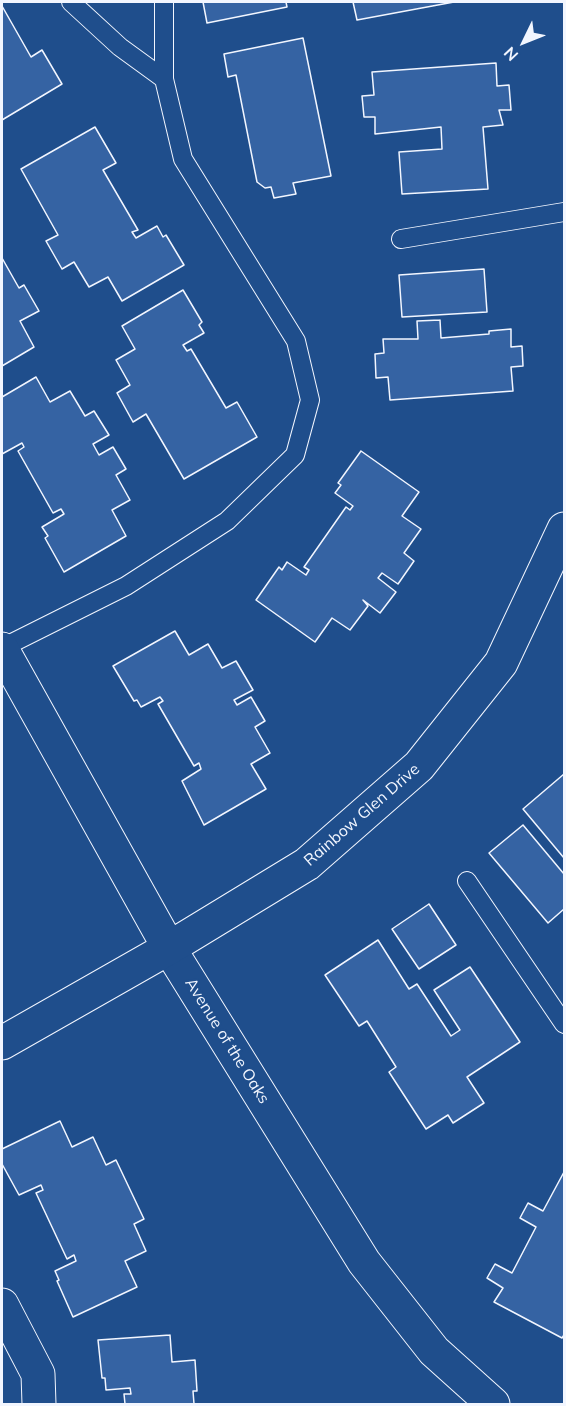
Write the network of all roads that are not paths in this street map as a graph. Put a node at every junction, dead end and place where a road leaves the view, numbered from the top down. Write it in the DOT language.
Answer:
graph roads {
  1 [pos="70,2"];
  2 [pos="164,2"];
  3 [pos="164,79"];
  4 [pos="564,212"];
  5 [pos="401,238"];
  6 [pos="564,529"];
  7 [pos="2,648"];
  8 [pos="467,881"];
  9 [pos="169,948"];
  10 [pos="564,1024"];
  11 [pos="2,1043"];
  12 [pos="2,1305"];
  13 [pos="39,1404"];
  14 [pos="492,1404"];
  1 -- 3 [label="lane"];
  2 -- 3 [label="lane"];
  3 -- 7 [label="lane"];
  4 -- 5 [label="lane"];
  6 -- 9 [label="street, Rainbow Glen Drive"];
  7 -- 9 [label="street, Avenue of the Oaks"];
  8 -- 10 [label="lane"];
  9 -- 11 [label="street, Rainbow Glen Drive"];
  9 -- 14 [label="street, Avenue of the Oaks"];
  12 -- 13 [label="street"];
}
